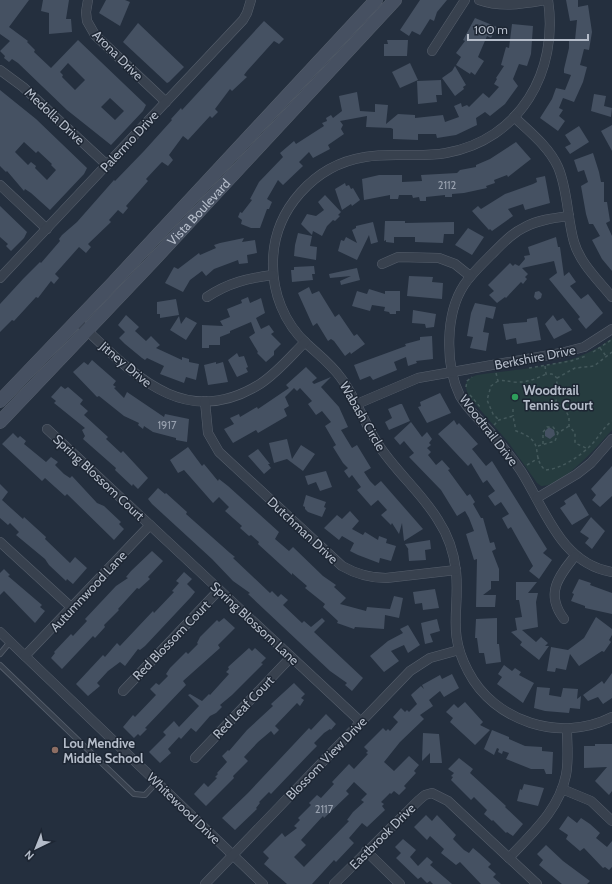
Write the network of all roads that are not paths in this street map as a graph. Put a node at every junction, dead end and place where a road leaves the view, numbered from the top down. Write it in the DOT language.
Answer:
graph roads {
  1 [pos="88,0"];
  2 [pos="251,0"];
  3 [pos="376,0"];
  4 [pos="465,0"];
  5 [pos="479,0"];
  6 [pos="547,0"];
  7 [pos="393,2"];
  8 [pos="432,51"];
  9 [pos="0,70"];
  10 [pos="166,102"];
  11 [pos="514,117"];
  12 [pos="107,165"];
  13 [pos="0,185"];
  14 [pos="569,216"];
  15 [pos="47,229"];
  16 [pos="382,264"];
  17 [pos="273,275"];
  18 [pos="470,276"];
  19 [pos="0,278"];
  20 [pos="207,297"];
  21 [pos="612,297"];
  22 [pos="77,321"];
  23 [pos="612,329"];
  24 [pos="87,331"];
  25 [pos="304,342"];
  26 [pos="452,373"];
  27 [pos="0,401"];
  28 [pos="205,401"];
  29 [pos="357,404"];
  30 [pos="0,422"];
  31 [pos="48,429"];
  32 [pos="612,439"];
  33 [pos="537,498"];
  34 [pos="150,525"];
  35 [pos="0,542"];
  36 [pos="575,556"];
  37 [pos="456,570"];
  38 [pos="612,572"];
  39 [pos="219,590"];
  40 [pos="72,608"];
  41 [pos="564,619"];
  42 [pos="0,632"];
  43 [pos="10,642"];
  44 [pos="459,650"];
  45 [pos="0,654"];
  46 [pos="25,656"];
  47 [pos="291,657"];
  48 [pos="0,665"];
  49 [pos="123,690"];
  50 [pos="612,717"];
  51 [pos="361,722"];
  52 [pos="567,729"];
  53 [pos="194,758"];
  54 [pos="157,782"];
  55 [pos="562,789"];
  56 [pos="612,821"];
  57 [pos="366,851"];
  58 [pos="233,855"];
  59 [pos="509,858"];
  60 [pos="204,884"];
  61 [pos="263,884"];
  62 [pos="334,884"];
  63 [pos="400,884"];
  64 [pos="537,884"];
  1 -- 10 [label="street, Arona Drive"];
  2 -- 10 [label="street, Palermo Drive"];
  3 -- 22 [label="main road, Vista Boulevard"];
  4 -- 8 [label="street"];
  5 -- 6 [label="street"];
  6 -- 11 [label="street, Wabash Circle"];
  7 -- 24 [label="main road, Vista Boulevard"];
  9 -- 12 [label="street, Medolla Drive"];
  10 -- 12 [label="street, Palermo Drive"];
  11 -- 14 [label="street"];
  11 -- 17 [label="street, Wabash Circle"];
  12 -- 15 [label="street, Palermo Drive"];
  13 -- 15 [label="street"];
  14 -- 18 [label="street, Woodtrail Drive"];
  14 -- 21 [label="street"];
  15 -- 19 [label="street, Palermo Drive"];
  16 -- 18 [label="street"];
  17 -- 20 [label="street"];
  17 -- 25 [label="street, Wabash Circle"];
  18 -- 26 [label="street, Woodtrail Drive"];
  22 -- 24 [label="street, Jitney Drive"];
  22 -- 27 [label="main road, Vista Boulevard"];
  23 -- 26 [label="street, Berkshire Drive"];
  24 -- 28 [label="street, Jitney Drive"];
  24 -- 30 [label="main road, Vista Boulevard"];
  25 -- 28 [label="street, Jitney Drive"];
  25 -- 29 [label="street, Wabash Circle"];
  26 -- 29 [label="street, Berkshire Drive"];
  26 -- 33 [label="street, Woodtrail Drive"];
  28 -- 37 [label="street, Dutchman Drive"];
  29 -- 37 [label="street, Wabash Circle"];
  31 -- 34 [label="street, Spring Blossom Court"];
  32 -- 33 [label="street"];
  33 -- 36 [label="street, Woodtrail Drive"];
  34 -- 39 [label="street, Spring Blossom Lane"];
  34 -- 40 [label="street, Autumnwood Lane"];
  35 -- 40 [label="street"];
  36 -- 38 [label="street, Woodtrail Drive"];
  36 -- 41 [label="street"];
  37 -- 44 [label="street, Wabash Circle"];
  39 -- 47 [label="street, Spring Blossom Lane"];
  39 -- 49 [label="street, Red Blossom Court"];
  40 -- 46 [label="street, Autumnwood Lane"];
  42 -- 43 [label="street, Whitewood Drive"];
  43 -- 45 [label="lane"];
  43 -- 46 [label="street, Whitewood Drive"];
  44 -- 51 [label="street, Blossom View Drive"];
  44 -- 52 [label="street, Wabash Circle"];
  46 -- 54 [label="street, Whitewood Drive"];
  47 -- 51 [label="street, Spring Blossom Lane"];
  47 -- 53 [label="street, Red Leaf Court"];
  48 -- 54 [label="lane"];
  50 -- 52 [label="street, Wabash Circle"];
  51 -- 58 [label="street, Blossom View Drive"];
  52 -- 55 [label="street"];
  54 -- 58 [label="street, Whitewood Drive"];
  55 -- 56 [label="street"];
  55 -- 59 [label="street"];
  57 -- 59 [label="street, Eastbrook Drive"];
  57 -- 62 [label="street, Eastbrook Drive"];
  57 -- 63 [label="street"];
  58 -- 60 [label="street, Blossom View Drive"];
  58 -- 61 [label="street, Whitewood Drive"];
  59 -- 64 [label="street"];
}
